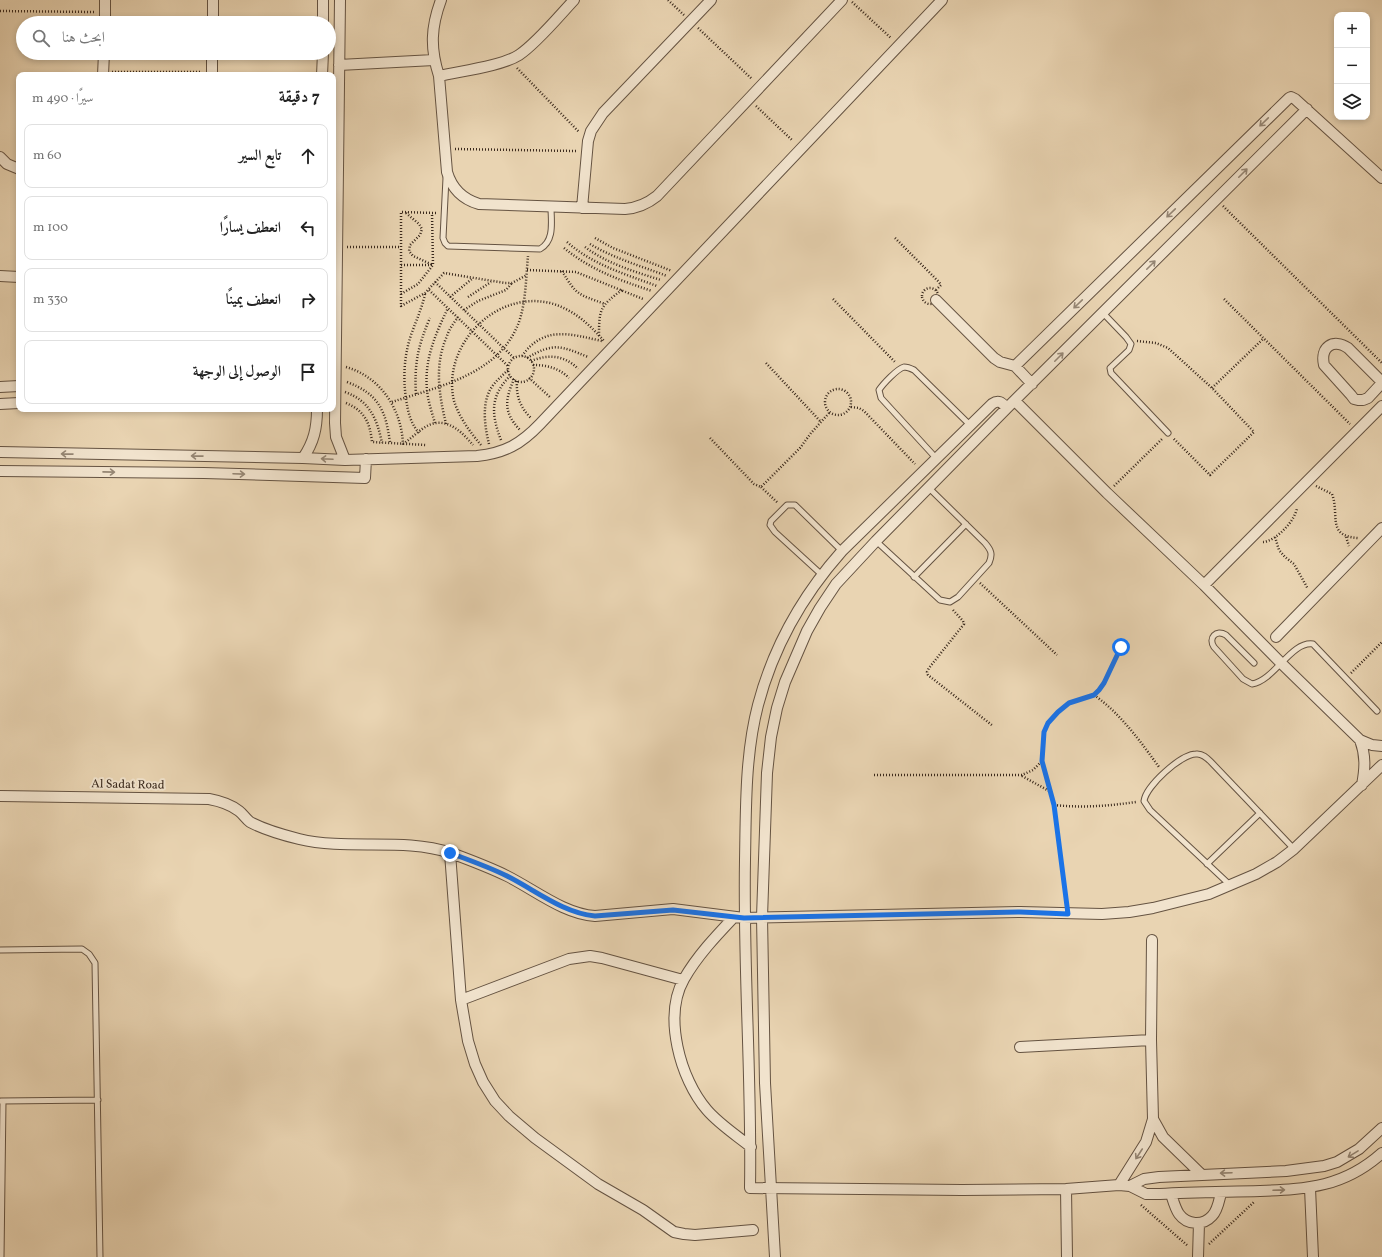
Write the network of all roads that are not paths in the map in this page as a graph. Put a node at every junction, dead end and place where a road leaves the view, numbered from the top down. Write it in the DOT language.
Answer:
graph roads {
  1 [pos="105,0"];
  2 [pos="213,0"];
  3 [pos="323,0"];
  4 [pos="340,0"];
  5 [pos="441,0"];
  6 [pos="574,0"];
  7 [pos="711,0"];
  8 [pos="842,0"];
  9 [pos="942,0"];
  10 [pos="105,16"];
  11 [pos="213,16"];
  12 [pos="323,16"];
  13 [pos="104,60"];
  14 [pos="212,60"];
  15 [pos="323,60"];
  16 [pos="434,60"];
  17 [pos="339,65"];
  18 [pos="103,72"];
  19 [pos="212,72"];
  20 [pos="322,72"];
  21 [pos="439,76"];
  22 [pos="1307,109"];
  23 [pos="0,157"];
  24 [pos="16,168"];
  25 [pos="447,172"];
  26 [pos="1382,178"];
  27 [pos="551,207"];
  28 [pos="582,208"];
  29 [pos="0,276"];
  30 [pos="16,276"];
  31 [pos="936,295"];
  32 [pos="336,306"];
  33 [pos="1103,313"];
  34 [pos="1015,366"];
  35 [pos="1382,383"];
  36 [pos="1032,384"];
  37 [pos="16,386"];
  38 [pos="0,387"];
  39 [pos="16,403"];
  40 [pos="0,404"];
  41 [pos="1011,405"];
  42 [pos="1382,406"];
  43 [pos="317,412"];
  44 [pos="335,412"];
  45 [pos="317,423"];
  46 [pos="335,423"];
  47 [pos="970,425"];
  48 [pos="1168,433"];
  49 [pos="0,452"];
  50 [pos="303,458"];
  51 [pos="936,458"];
  52 [pos="366,459"];
  53 [pos="345,460"];
  54 [pos="0,471"];
  55 [pos="929,488"];
  56 [pos="966,524"];
  57 [pos="1382,528"];
  58 [pos="876,541"];
  59 [pos="842,551"];
  60 [pos="822,575"];
  61 [pos="914,577"];
  62 [pos="1204,585"];
  63 [pos="1276,637"];
  64 [pos="1254,663"];
  65 [pos="1281,663"];
  66 [pos="1377,711"];
  67 [pos="1360,740"];
  68 [pos="1382,746"];
  69 [pos="1382,765"];
  70 [pos="1362,785"];
  71 [pos="0,796"];
  72 [pos="1260,814"];
  73 [pos="1294,849"];
  74 [pos="450,853"];
  75 [pos="1207,864"];
  76 [pos="1230,886"];
  77 [pos="734,917"];
  78 [pos="762,917"];
  79 [pos="744,918"];
  80 [pos="1152,940"];
  81 [pos="0,950"];
  82 [pos="683,980"];
  83 [pos="461,1000"];
  84 [pos="1151,1040"];
  85 [pos="1020,1047"];
  86 [pos="98,1100"];
  87 [pos="1,1101"];
  88 [pos="1153,1119"];
  89 [pos="1382,1128"];
  90 [pos="751,1147"];
  91 [pos="1382,1153"];
  92 [pos="1201,1174"];
  93 [pos="1119,1185"];
  94 [pos="1130,1186"];
  95 [pos="771,1188"];
  96 [pos="1310,1188"];
  97 [pos="1066,1189"];
  98 [pos="1221,1193"];
  99 [pos="1171,1194"];
  100 [pos="1199,1223"];
  101 [pos="753,1230"];
  102 [pos="1,1257"];
  103 [pos="100,1257"];
  104 [pos="774,1257"];
  105 [pos="1067,1257"];
  106 [pos="1198,1257"];
  107 [pos="1312,1257"];
  1 -- 10 [label="street"];
  2 -- 11 [label="street"];
  3 -- 12 [label="street"];
  4 -- 17 [label="street"];
  5 -- 16 [label="street"];
  6 -- 21 [label="street"];
  7 -- 28 [label="street"];
  8 -- 28 [label="street"];
  9 -- 52 [label="street"];
  13 -- 18 [label="street"];
  14 -- 19 [label="street"];
  15 -- 20 [label="street"];
  16 -- 17 [label="street"];
  16 -- 21 [label="street"];
  17 -- 32 [label="street"];
  21 -- 25 [label="street"];
  22 -- 26 [label="street"];
  33 -- 22 [label="street, one-way"];
  22 -- 34 [label="street, one-way"];
  23 -- 24 [label="street"];
  25 -- 27 [label="street"];
  25 -- 27 [label="lane"];
  27 -- 28 [label="street"];
  29 -- 30 [label="street"];
  31 -- 34 [label="street"];
  36 -- 33 [label="street, one-way"];
  33 -- 48 [label="lane"];
  34 -- 36 [label="street"];
  35 -- 35 [label="street"];
  36 -- 41 [label="street"];
  37 -- 38 [label="street"];
  39 -- 40 [label="street"];
  41 -- 47 [label="street"];
  41 -- 55 [label="street"];
  41 -- 62 [label="street"];
  42 -- 62 [label="street"];
  43 -- 45 [label="street"];
  44 -- 46 [label="street"];
  45 -- 46 [label="street"];
  45 -- 50 [label="street"];
  46 -- 53 [label="street"];
  47 -- 51 [label="street"];
  47 -- 51 [label="lane"];
  50 -- 49 [label="street, one-way"];
  53 -- 50 [label="street, one-way"];
  51 -- 59 [label="street"];
  52 -- 53 [label="street"];
  54 -- 52 [label="street, one-way"];
  55 -- 56 [label="lane"];
  55 -- 58 [label="street"];
  56 -- 61 [label="lane"];
  56 -- 61 [label="lane"];
  57 -- 63 [label="street"];
  58 -- 61 [label="lane"];
  58 -- 78 [label="street"];
  59 -- 60 [label="street"];
  59 -- 60 [label="lane"];
  60 -- 79 [label="street"];
  62 -- 65 [label="street"];
  64 -- 65 [label="lane"];
  65 -- 66 [label="lane"];
  65 -- 67 [label="street"];
  67 -- 68 [label="street"];
  67 -- 70 [label="street"];
  69 -- 70 [label="street, Al Sadat Road"];
  70 -- 73 [label="street, Al Sadat Road"];
  71 -- 74 [label="street, Al Sadat Road"];
  72 -- 73 [label="lane"];
  72 -- 75 [label="lane"];
  72 -- 75 [label="lane"];
  73 -- 76 [label="street, Al Sadat Road"];
  74 -- 77 [label="street, Al Sadat Road"];
  74 -- 83 [label="street"];
  75 -- 76 [label="lane"];
  76 -- 78 [label="street, Al Sadat Road"];
  77 -- 79 [label="street, Al Sadat Road"];
  77 -- 82 [label="street"];
  78 -- 79 [label="street, Al Sadat Road"];
  78 -- 95 [label="street"];
  79 -- 90 [label="street"];
  80 -- 84 [label="street"];
  81 -- 86 [label="lane"];
  82 -- 83 [label="street"];
  82 -- 90 [label="street"];
  83 -- 101 [label="street"];
  84 -- 85 [label="street"];
  84 -- 88 [label="street"];
  86 -- 87 [label="lane"];
  86 -- 103 [label="lane"];
  87 -- 102 [label="lane"];
  88 -- 92 [label="street"];
  88 -- 93 [label="street, one-way"];
  89 -- 92 [label="street, one-way"];
  90 -- 95 [label="street"];
  91 -- 96 [label="street"];
  92 -- 94 [label="street"];
  93 -- 94 [label="street"];
  93 -- 97 [label="street"];
  94 -- 99 [label="street"];
  95 -- 97 [label="street"];
  95 -- 104 [label="street"];
  98 -- 96 [label="street, one-way"];
  96 -- 107 [label="street"];
  97 -- 105 [label="street"];
  98 -- 99 [label="street"];
  98 -- 100 [label="street"];
  99 -- 100 [label="street"];
  100 -- 106 [label="street"];
}
